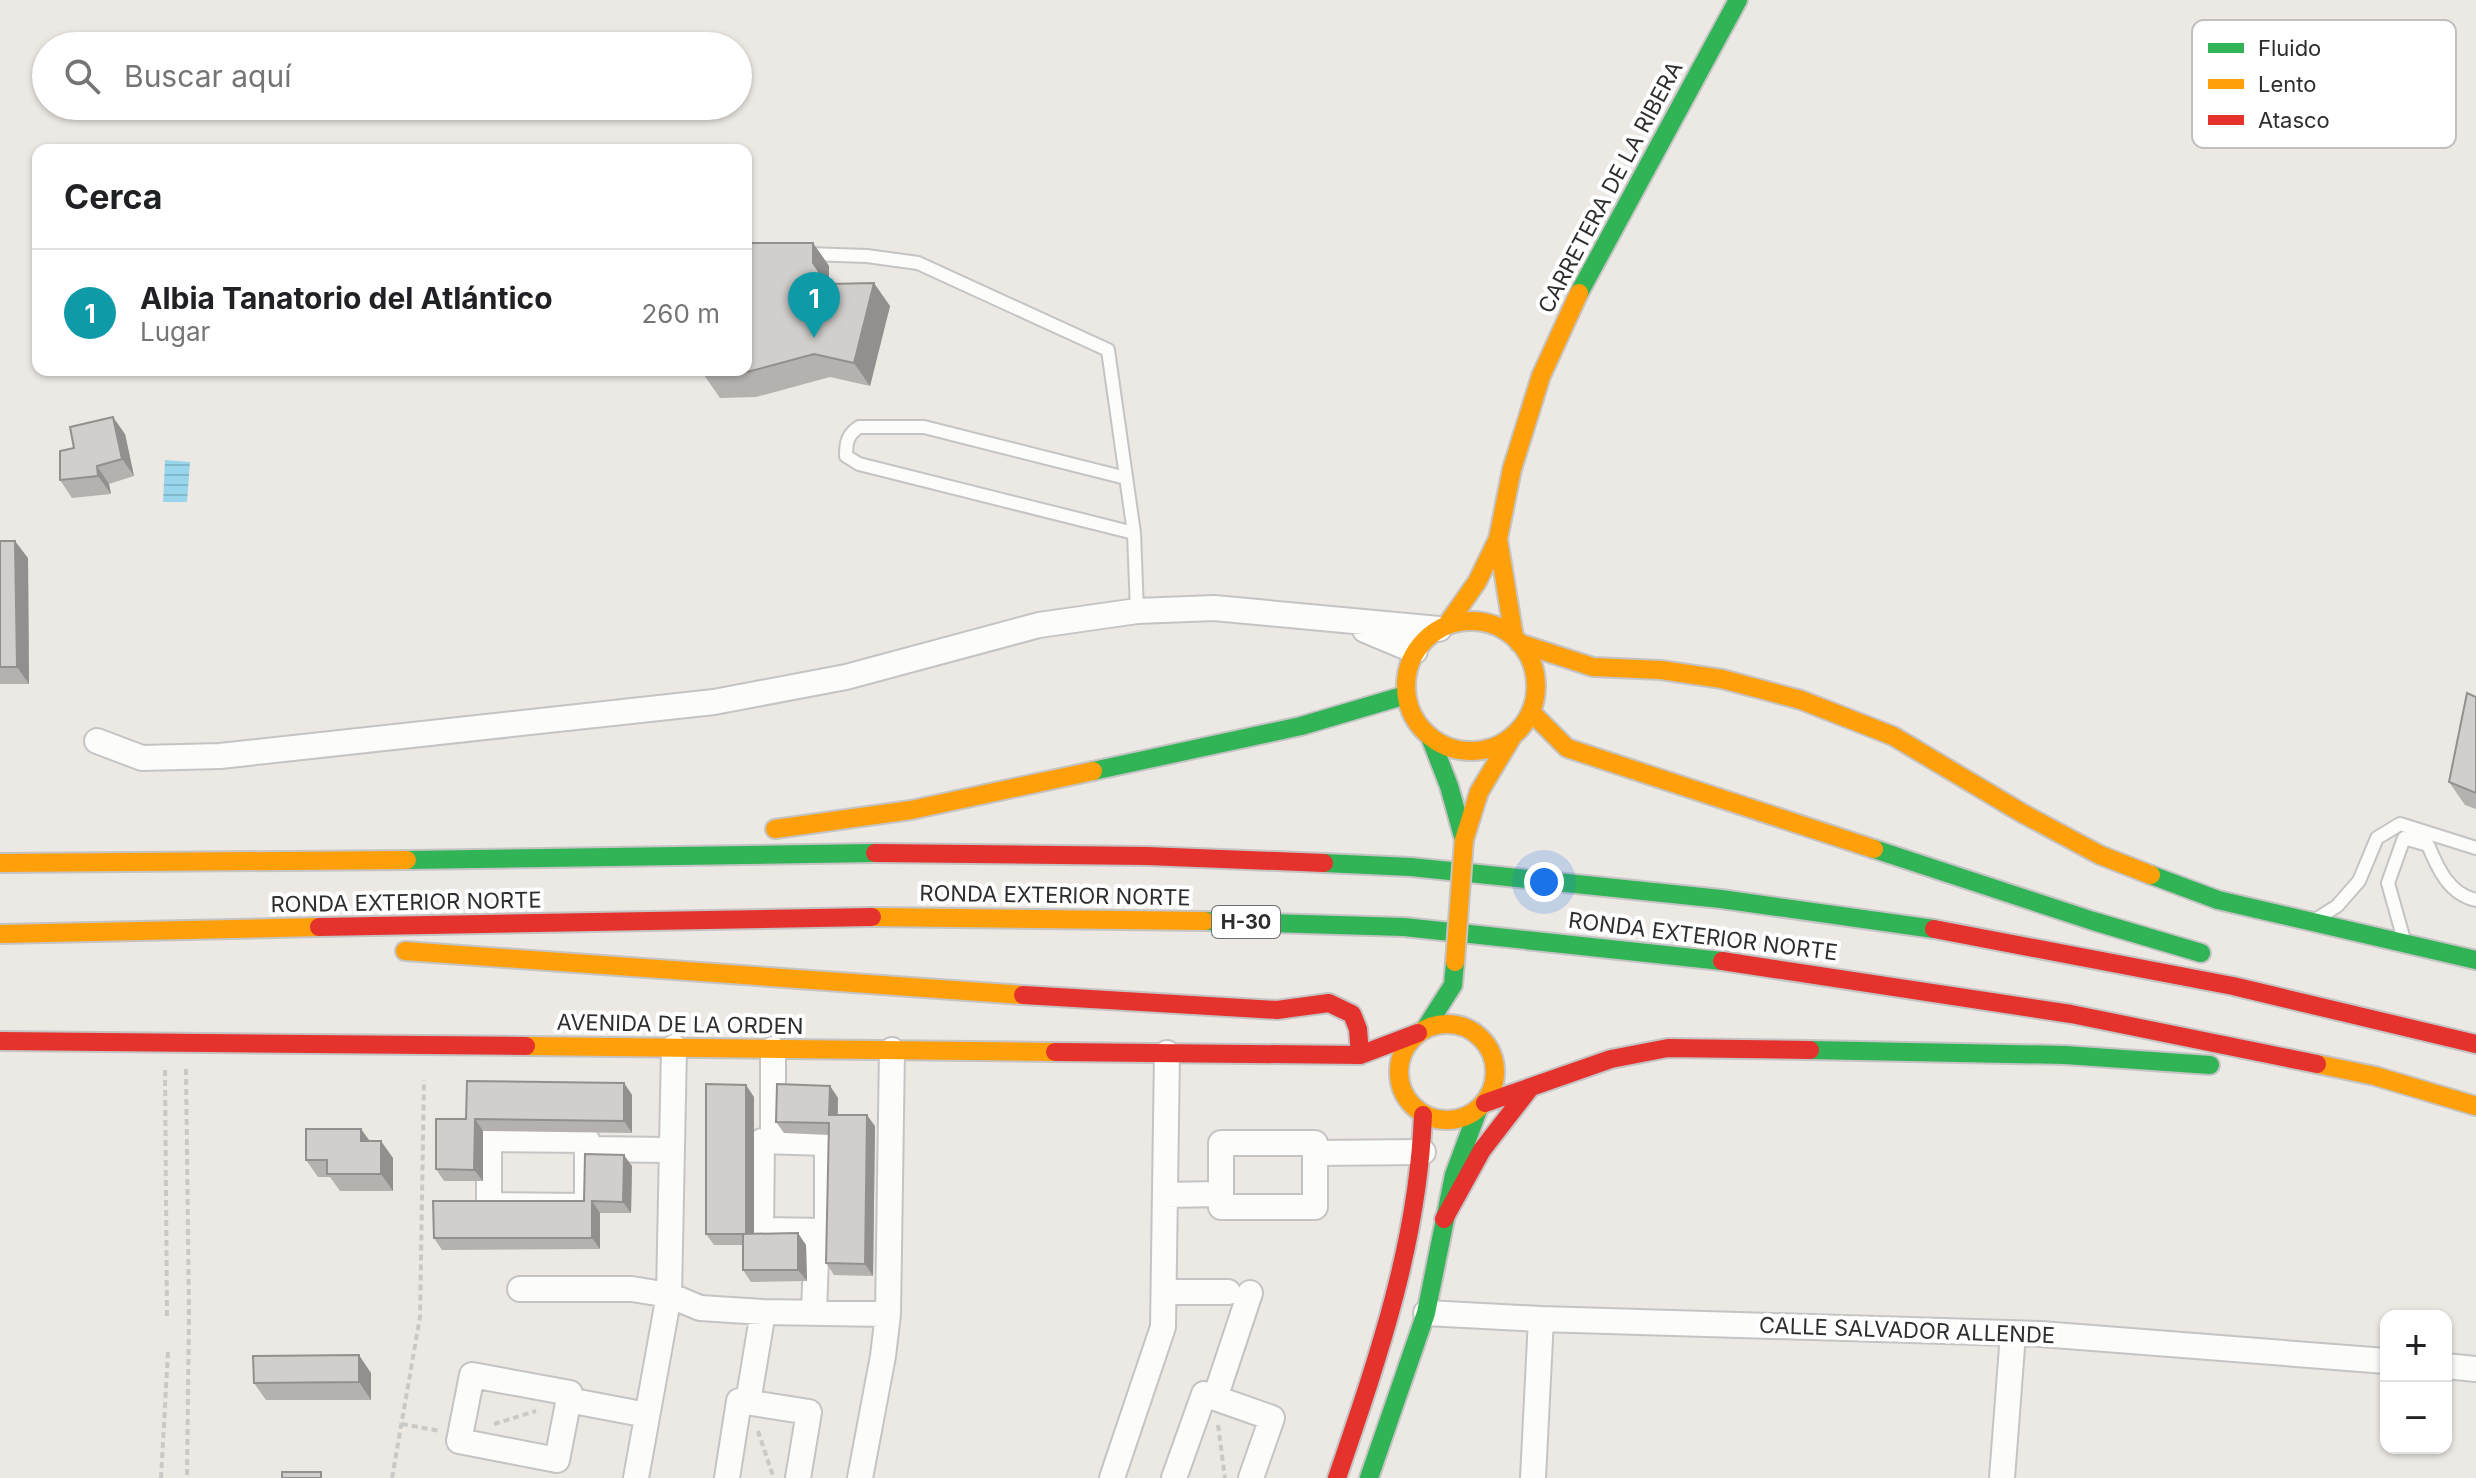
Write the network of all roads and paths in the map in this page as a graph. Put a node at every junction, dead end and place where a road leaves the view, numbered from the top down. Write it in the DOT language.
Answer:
graph roads {
  1 [pos="1738,0"];
  2 [pos="795,254"];
  3 [pos="1126,478"];
  4 [pos="1134,533"];
  5 [pos="1498,539"];
  6 [pos="1137,611"];
  7 [pos="1345,621"];
  8 [pos="1442,628"];
  9 [pos="1517,640"];
  10 [pos="1415,651"];
  11 [pos="1593,667"];
  12 [pos="1551,680"];
  13 [pos="1406,695"];
  14 [pos="1531,712"];
  15 [pos="1430,737"];
  16 [pos="1512,737"];
  17 [pos="97,741"];
  18 [pos="756,830"];
  19 [pos="614,838"];
  20 [pos="1464,840"];
  21 [pos="2476,848"];
  22 [pos="412,858"];
  23 [pos="0,863"];
  24 [pos="2476,900"];
  25 [pos="2311,922"];
  26 [pos="144,932"];
  27 [pos="0,934"];
  28 [pos="2405,943"];
  29 [pos="316,945"];
  30 [pos="379,949"];
  31 [pos="2224,960"];
  32 [pos="2476,960"];
  33 [pos="1453,985"];
  34 [pos="2380,1002"];
  35 [pos="1471,1029"];
  36 [pos="1422,1031"];
  37 [pos="2476,1033"];
  38 [pos="0,1041"];
  39 [pos="2476,1044"];
  40 [pos="674,1047"];
  41 [pos="773,1049"];
  42 [pos="892,1050"];
  43 [pos="1167,1053"];
  44 [pos="1360,1055"];
  45 [pos="165,1069"];
  46 [pos="186,1069"];
  47 [pos="2231,1069"];
  48 [pos="424,1080"];
  49 [pos="1531,1087"];
  50 [pos="1407,1101"];
  51 [pos="2393,1101"];
  52 [pos="1482,1106"];
  53 [pos="2476,1106"];
  54 [pos="1423,1115"];
  55 [pos="2476,1115"];
  56 [pos="773,1141"];
  57 [pos="587,1149"];
  58 [pos="671,1150"];
  59 [pos="1423,1152"];
  60 [pos="1315,1153"];
  61 [pos="1221,1194"];
  62 [pos="1165,1195"];
  63 [pos="1444,1219"];
  64 [pos="817,1231"];
  65 [pos="520,1289"];
  66 [pos="1164,1292"];
  67 [pos="669,1295"];
  68 [pos="763,1312"];
  69 [pos="814,1313"];
  70 [pos="1426,1313"];
  71 [pos="888,1314"];
  72 [pos="167,1319"];
  73 [pos="1541,1319"];
  74 [pos="2013,1334"];
  75 [pos="168,1352"];
  76 [pos="2380,1360"];
  77 [pos="2452,1367"];
  78 [pos="2476,1369"];
  79 [pos="1215,1398"];
  80 [pos="568,1400"];
  81 [pos="748,1402"];
  82 [pos="647,1415"];
  83 [pos="161,1478"];
  84 [pos="187,1478"];
  85 [pos="392,1478"];
  86 [pos="636,1478"];
  87 [pos="727,1478"];
  88 [pos="774,1478"];
  89 [pos="798,1478"];
  90 [pos="860,1478"];
  91 [pos="1112,1478"];
  92 [pos="1174,1478"];
  93 [pos="1225,1478"];
  94 [pos="1251,1478"];
  95 [pos="1337,1478"];
  96 [pos="1369,1478"];
  97 [pos="1533,1478"];
  98 [pos="2002,1478"];
  1 -- 5 [label="main road, CARRETERA DE LA RIBERA"];
  2 -- 3 [label="lane"];
  3 -- 4 [label="lane"];
  3 -- 4 [label="lane"];
  4 -- 6 [label="lane"];
  5 -- 8 [label="main road"];
  5 -- 9 [label="main road"];
  6 -- 7 [label="street"];
  6 -- 17 [label="street"];
  7 -- 8 [label="street"];
  7 -- 10 [label="street"];
  8 -- 9 [label="main road"];
  8 -- 10 [label="main road"];
  9 -- 11 [label="main road"];
  9 -- 12 [label="main road"];
  10 -- 13 [label="main road"];
  11 -- 12 [label="main road"];
  11 -- 25 [label="main road"];
  12 -- 14 [label="main road"];
  13 -- 15 [label="main road"];
  13 -- 18 [label="main road"];
  14 -- 16 [label="main road"];
  14 -- 31 [label="main road"];
  15 -- 16 [label="main road"];
  15 -- 20 [label="main road"];
  16 -- 20 [label="main road"];
  19 -- 22 [label="main road"];
  20 -- 33 [label="main road, bridge"];
  21 -- 25 [label="lane"];
  22 -- 23 [label="main road, RONDA EXTERIOR NORTE"];
  22 -- 39 [label="main road, RONDA EXTERIOR NORTE"];
  24 -- 28 [label="lane"];
  25 -- 28 [label="main road"];
  26 -- 27 [label="main road, RONDA EXTERIOR NORTE / H-30"];
  26 -- 29 [label="main road"];
  26 -- 53 [label="main road, RONDA EXTERIOR NORTE / H-30"];
  28 -- 32 [label="main road"];
  30 -- 44 [label="main road"];
  33 -- 35 [label="main road"];
  33 -- 36 [label="main road"];
  34 -- 37 [label="main road"];
  35 -- 36 [label="main road"];
  35 -- 52 [label="main road"];
  36 -- 44 [label="main road, AVENIDA DE LA ORDEN"];
  36 -- 50 [label="main road"];
  38 -- 40 [label="main road, AVENIDA DE LA ORDEN"];
  40 -- 41 [label="main road, AVENIDA DE LA ORDEN"];
  40 -- 58 [label="street"];
  41 -- 42 [label="main road, AVENIDA DE LA ORDEN"];
  41 -- 56 [label="street"];
  42 -- 43 [label="main road, AVENIDA DE LA ORDEN"];
  42 -- 71 [label="street"];
  43 -- 44 [label="main road, AVENIDA DE LA ORDEN"];
  43 -- 62 [label="street"];
  44 -- 50 [label="main road"];
  45 -- 72 [label="path"];
  46 -- 84 [label="path"];
  47 -- 49 [label="main road"];
  48 -- 85 [label="path"];
  49 -- 52 [label="main road"];
  49 -- 63 [label="main road"];
  50 -- 54 [label="main road"];
  51 -- 55 [label="main road"];
  52 -- 54 [label="main road"];
  52 -- 63 [label="main road"];
  54 -- 59 [label="main road"];
  56 -- 64 [label="street"];
  56 -- 64 [label="street"];
  57 -- 57 [label="street"];
  57 -- 58 [label="street"];
  58 -- 67 [label="street"];
  59 -- 60 [label="street"];
  59 -- 95 [label="main road"];
  60 -- 61 [label="street"];
  60 -- 61 [label="street"];
  61 -- 62 [label="street"];
  62 -- 66 [label="street"];
  63 -- 70 [label="main road"];
  64 -- 69 [label="street"];
  65 -- 67 [label="street"];
  66 -- 79 [label="street"];
  66 -- 91 [label="street"];
  67 -- 68 [label="street"];
  67 -- 82 [label="street"];
  68 -- 69 [label="street"];
  68 -- 81 [label="street"];
  69 -- 71 [label="street"];
  70 -- 73 [label="street, CALLE SALVADOR ALLENDE"];
  70 -- 96 [label="main road"];
  71 -- 90 [label="street"];
  73 -- 74 [label="street, CALLE SALVADOR ALLENDE"];
  73 -- 97 [label="street"];
  74 -- 76 [label="street, CALLE SALVADOR ALLENDE"];
  74 -- 98 [label="street"];
  75 -- 83 [label="path"];
  77 -- 78 [label="street"];
  79 -- 92 [label="street"];
  79 -- 93 [label="path"];
  79 -- 94 [label="street"];
  80 -- 80 [label="street"];
  80 -- 82 [label="street"];
  81 -- 87 [label="street"];
  81 -- 88 [label="path"];
  81 -- 89 [label="street"];
  82 -- 86 [label="street"];
}
